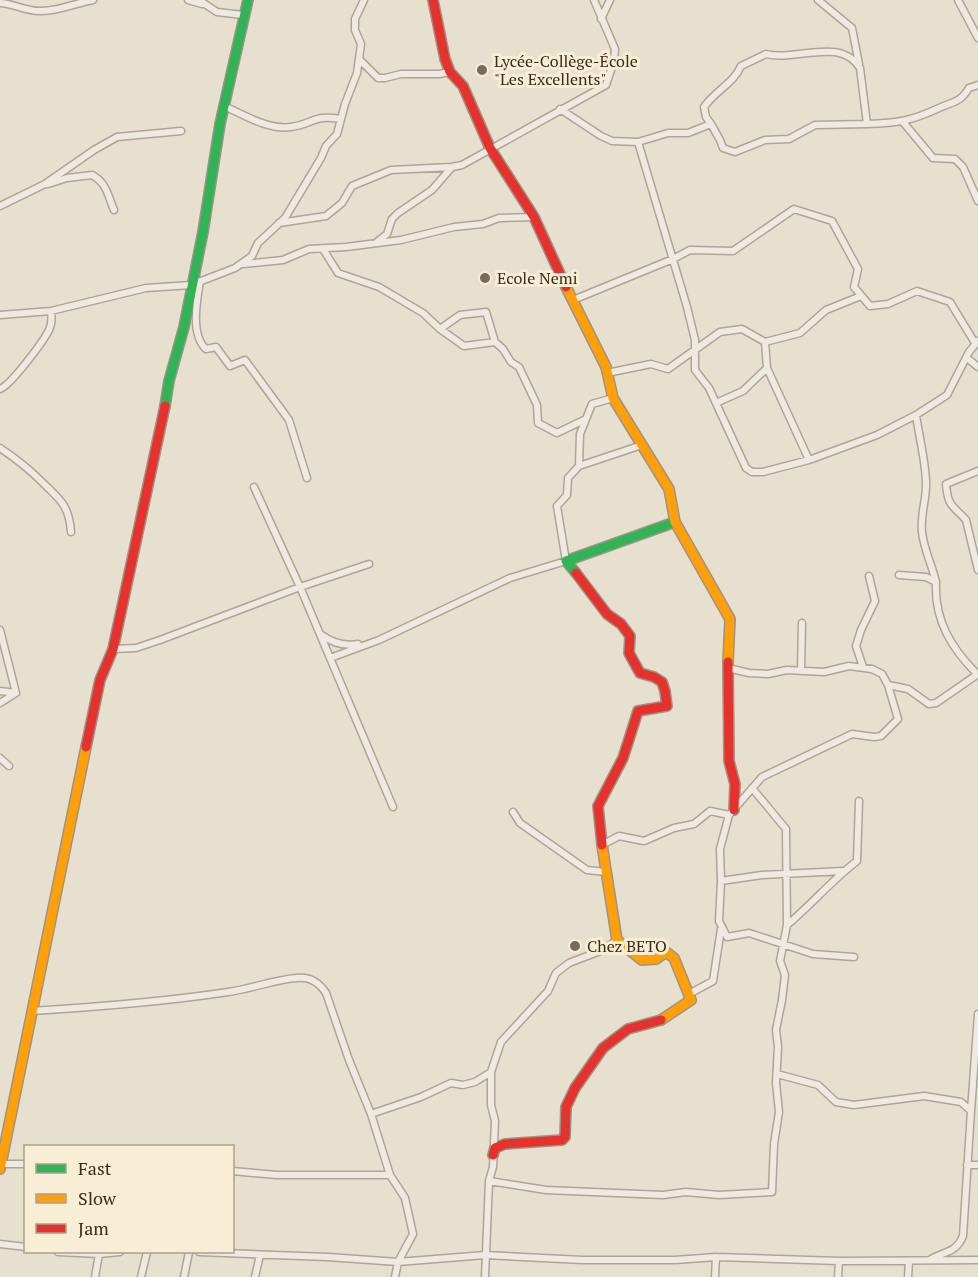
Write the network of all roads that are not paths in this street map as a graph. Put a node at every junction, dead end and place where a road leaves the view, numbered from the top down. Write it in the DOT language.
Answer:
graph roads {
  1 [pos="93,0"];
  2 [pos="188,0"];
  3 [pos="200,0"];
  4 [pos="248,0"];
  5 [pos="364,0"];
  6 [pos="433,0"];
  7 [pos="594,0"];
  8 [pos="610,0"];
  9 [pos="818,0"];
  10 [pos="958,0"];
  11 [pos="0,3"];
  12 [pos="206,5"];
  13 [pos="243,15"];
  14 [pos="602,19"];
  15 [pos="978,38"];
  16 [pos="359,59"];
  17 [pos="860,68"];
  18 [pos="450,72"];
  19 [pos="978,85"];
  20 [pos="224,106"];
  21 [pos="560,109"];
  22 [pos="340,119"];
  23 [pos="903,122"];
  24 [pos="711,124"];
  25 [pos="867,124"];
  26 [pos="181,131"];
  27 [pos="638,142"];
  28 [pos="490,148"];
  29 [pos="452,167"];
  30 [pos="45,184"];
  31 [pos="978,201"];
  32 [pos="0,206"];
  33 [pos="114,210"];
  34 [pos="534,218"];
  35 [pos="279,223"];
  36 [pos="374,243"];
  37 [pos="323,249"];
  38 [pos="673,259"];
  39 [pos="243,264"];
  40 [pos="196,283"];
  41 [pos="861,296"];
  42 [pos="573,300"];
  43 [pos="51,311"];
  44 [pos="0,315"];
  45 [pos="440,329"];
  46 [pos="495,342"];
  47 [pos="765,342"];
  48 [pos="976,342"];
  49 [pos="695,350"];
  50 [pos="966,358"];
  51 [pos="978,367"];
  52 [pos="767,368"];
  53 [pos="607,373"];
  54 [pos="0,389"];
  55 [pos="613,398"];
  56 [pos="716,403"];
  57 [pos="916,415"];
  58 [pos="586,419"];
  59 [pos="642,445"];
  60 [pos="0,448"];
  61 [pos="808,460"];
  62 [pos="579,466"];
  63 [pos="978,471"];
  64 [pos="307,478"];
  65 [pos="254,487"];
  66 [pos="675,522"];
  67 [pos="71,532"];
  68 [pos="566,561"];
  69 [pos="369,564"];
  70 [pos="978,570"];
  71 [pos="899,575"];
  72 [pos="869,576"];
  73 [pos="936,582"];
  74 [pos="300,587"];
  75 [pos="802,623"];
  76 [pos="0,630"];
  77 [pos="318,633"];
  78 [pos="379,640"];
  79 [pos="114,649"];
  80 [pos="330,658"];
  81 [pos="863,667"];
  82 [pos="728,668"];
  83 [pos="801,671"];
  84 [pos="978,675"];
  85 [pos="888,686"];
  86 [pos="0,691"];
  87 [pos="16,693"];
  88 [pos="0,703"];
  89 [pos="0,759"];
  90 [pos="9,766"];
  91 [pos="752,788"];
  92 [pos="859,801"];
  93 [pos="393,807"];
  94 [pos="513,812"];
  95 [pos="731,812"];
  96 [pos="602,844"];
  97 [pos="844,871"];
  98 [pos="606,872"];
  99 [pos="787,874"];
  100 [pos="721,880"];
  101 [pos="787,925"];
  102 [pos="721,926"];
  103 [pos="617,940"];
  104 [pos="783,946"];
  105 [pos="854,957"];
  106 [pos="689,994"];
  107 [pos="31,1011"];
  108 [pos="978,1014"];
  109 [pos="978,1020"];
  110 [pos="491,1072"];
  111 [pos="777,1074"];
  112 [pos="971,1112"];
  113 [pos="371,1114"];
  114 [pos="493,1155"];
  115 [pos="24,1164"];
  116 [pos="967,1165"];
  117 [pos="978,1165"];
  118 [pos="1,1167"];
  119 [pos="234,1172"];
  120 [pos="390,1175"];
  121 [pos="489,1181"];
  122 [pos="0,1244"];
  123 [pos="24,1247"];
  124 [pos="85,1253"];
  125 [pos="106,1253"];
  126 [pos="147,1253"];
  127 [pos="189,1253"];
  128 [pos="230,1253"];
  129 [pos="99,1254"];
  130 [pos="260,1255"];
  131 [pos="485,1255"];
  132 [pos="716,1257"];
  133 [pos="909,1260"];
  134 [pos="929,1260"];
  135 [pos="978,1260"];
  136 [pos="839,1261"];
  137 [pos="398,1262"];
  138 [pos="95,1277"];
  139 [pos="141,1277"];
  140 [pos="184,1277"];
  141 [pos="255,1277"];
  142 [pos="395,1277"];
  143 [pos="485,1277"];
  144 [pos="715,1277"];
  145 [pos="838,1277"];
  146 [pos="908,1277"];
  1 -- 11 [label="street"];
  2 -- 12 [label="street"];
  3 -- 12 [label="street"];
  4 -- 13 [label="street"];
  5 -- 16 [label="street"];
  6 -- 18 [label="street"];
  7 -- 14 [label="street"];
  8 -- 14 [label="street"];
  9 -- 17 [label="street"];
  10 -- 15 [label="street"];
  12 -- 13 [label="street"];
  13 -- 20 [label="street"];
  14 -- 21 [label="street"];
  16 -- 18 [label="street"];
  16 -- 22 [label="street"];
  17 -- 24 [label="street"];
  17 -- 25 [label="street"];
  18 -- 28 [label="street"];
  19 -- 23 [label="street"];
  20 -- 22 [label="street"];
  20 -- 40 [label="street"];
  21 -- 27 [label="street"];
  21 -- 28 [label="street"];
  22 -- 35 [label="street"];
  23 -- 25 [label="street"];
  23 -- 31 [label="street"];
  24 -- 25 [label="street"];
  24 -- 27 [label="street"];
  26 -- 30 [label="street"];
  27 -- 38 [label="street"];
  28 -- 29 [label="street"];
  28 -- 34 [label="street"];
  29 -- 35 [label="street"];
  29 -- 36 [label="street"];
  30 -- 32 [label="street"];
  30 -- 33 [label="street"];
  34 -- 36 [label="street"];
  34 -- 42 [label="street"];
  35 -- 39 [label="street"];
  36 -- 37 [label="street"];
  37 -- 39 [label="street"];
  37 -- 45 [label="street"];
  38 -- 41 [label="street"];
  38 -- 42 [label="street"];
  38 -- 49 [label="street"];
  39 -- 40 [label="street"];
  40 -- 43 [label="street"];
  40 -- 64 [label="street"];
  40 -- 79 [label="street"];
  41 -- 47 [label="street"];
  41 -- 48 [label="street"];
  42 -- 53 [label="street"];
  43 -- 44 [label="street"];
  43 -- 54 [label="street"];
  45 -- 46 [label="street"];
  45 -- 46 [label="street"];
  46 -- 58 [label="street"];
  47 -- 49 [label="street"];
  47 -- 52 [label="street"];
  48 -- 50 [label="street"];
  49 -- 53 [label="street"];
  49 -- 56 [label="street"];
  50 -- 51 [label="street"];
  50 -- 57 [label="street"];
  52 -- 56 [label="street"];
  52 -- 61 [label="street"];
  53 -- 55 [label="street"];
  55 -- 58 [label="street"];
  55 -- 59 [label="street"];
  56 -- 61 [label="street"];
  57 -- 61 [label="street"];
  57 -- 73 [label="street"];
  58 -- 62 [label="street"];
  59 -- 62 [label="street"];
  59 -- 66 [label="street"];
  60 -- 67 [label="street"];
  62 -- 68 [label="street"];
  63 -- 70 [label="street"];
  65 -- 74 [label="street"];
  66 -- 68 [label="street"];
  66 -- 82 [label="street"];
  68 -- 78 [label="street"];
  68 -- 96 [label="street"];
  69 -- 74 [label="street"];
  71 -- 73 [label="street"];
  72 -- 81 [label="street"];
  73 -- 84 [label="street"];
  74 -- 77 [label="street"];
  74 -- 79 [label="street"];
  75 -- 83 [label="street"];
  76 -- 87 [label="street"];
  77 -- 78 [label="street"];
  77 -- 80 [label="street"];
  78 -- 80 [label="street"];
  79 -- 107 [label="street"];
  80 -- 93 [label="street"];
  81 -- 83 [label="street"];
  81 -- 85 [label="street"];
  82 -- 83 [label="street"];
  82 -- 95 [label="street"];
  84 -- 85 [label="street"];
  85 -- 91 [label="street"];
  86 -- 87 [label="street"];
  87 -- 88 [label="street"];
  89 -- 90 [label="street"];
  91 -- 95 [label="street"];
  91 -- 99 [label="street"];
  92 -- 97 [label="street"];
  94 -- 98 [label="street"];
  95 -- 96 [label="street"];
  95 -- 100 [label="street"];
  96 -- 98 [label="street"];
  97 -- 99 [label="street"];
  97 -- 101 [label="street"];
  98 -- 103 [label="street"];
  99 -- 100 [label="street"];
  99 -- 101 [label="street"];
  100 -- 102 [label="street"];
  101 -- 104 [label="street"];
  102 -- 104 [label="street"];
  102 -- 106 [label="street"];
  103 -- 106 [label="street"];
  103 -- 110 [label="street"];
  104 -- 105 [label="street"];
  104 -- 111 [label="street"];
  106 -- 114 [label="street"];
  107 -- 113 [label="street"];
  107 -- 118 [label="street"];
  108 -- 109 [label="street"];
  109 -- 112 [label="street"];
  110 -- 113 [label="street"];
  110 -- 114 [label="street"];
  111 -- 112 [label="street"];
  111 -- 121 [label="street"];
  112 -- 116 [label="street"];
  113 -- 120 [label="street"];
  114 -- 121 [label="street"];
  115 -- 118 [label="street"];
  116 -- 117 [label="street"];
  116 -- 134 [label="street"];
  119 -- 120 [label="street"];
  120 -- 137 [label="street"];
  121 -- 131 [label="street"];
  122 -- 123 [label="street"];
  124 -- 129 [label="street"];
  125 -- 129 [label="street"];
  126 -- 139 [label="street"];
  127 -- 140 [label="street"];
  128 -- 130 [label="street"];
  129 -- 138 [label="street"];
  130 -- 137 [label="street"];
  130 -- 141 [label="street"];
  131 -- 132 [label="street"];
  131 -- 137 [label="street"];
  131 -- 143 [label="street"];
  132 -- 136 [label="street"];
  132 -- 144 [label="street"];
  133 -- 134 [label="street"];
  133 -- 136 [label="street"];
  133 -- 146 [label="street"];
  134 -- 135 [label="street"];
  136 -- 145 [label="street"];
  137 -- 142 [label="street"];
}
